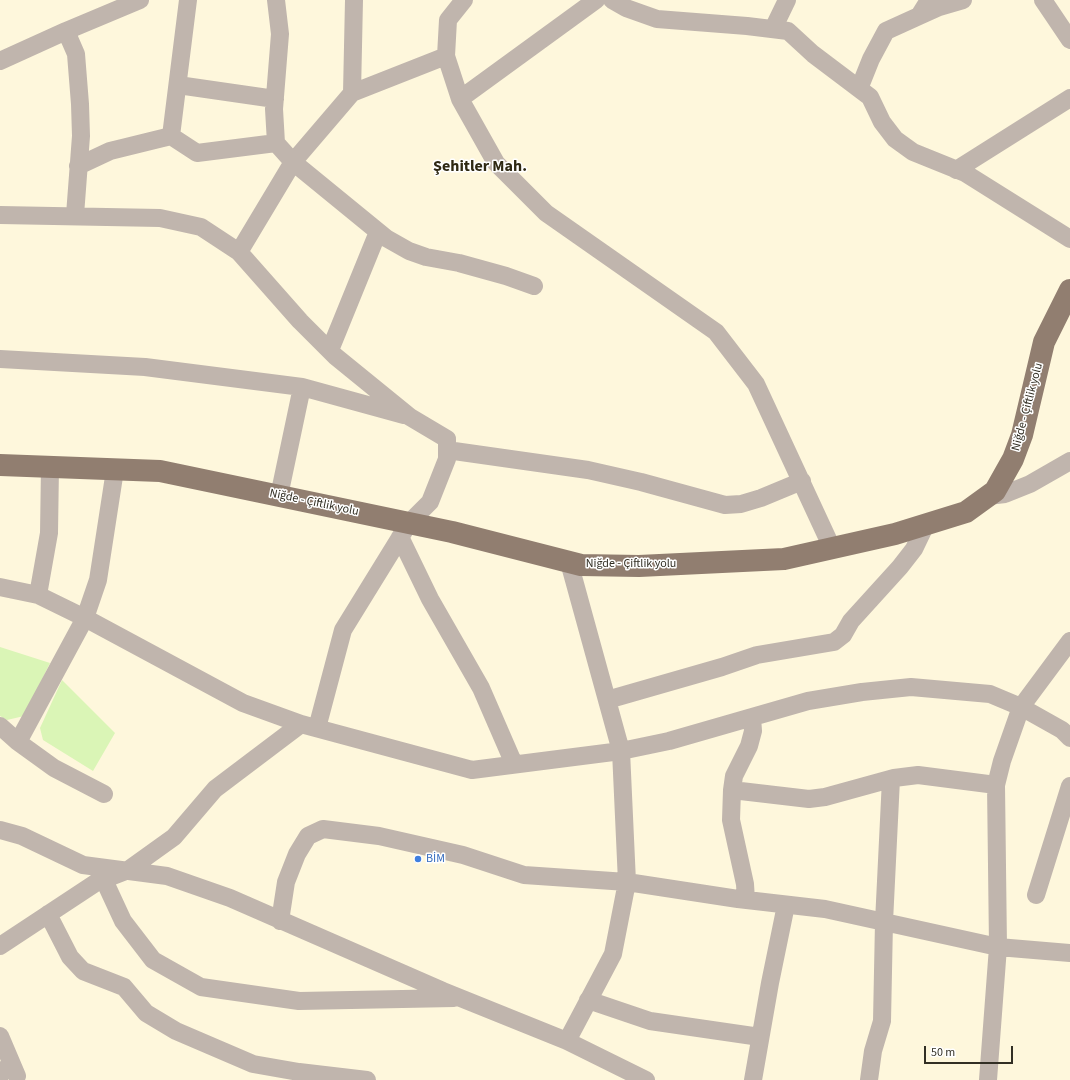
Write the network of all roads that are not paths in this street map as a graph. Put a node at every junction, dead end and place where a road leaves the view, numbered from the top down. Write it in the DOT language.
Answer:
graph roads {
  1 [pos="140,0"];
  2 [pos="188,0"];
  3 [pos="276,0"];
  4 [pos="354,0"];
  5 [pos="464,0"];
  6 [pos="596,0"];
  7 [pos="612,0"];
  8 [pos="787,0"];
  9 [pos="929,0"];
  10 [pos="963,0"];
  11 [pos="1043,0"];
  12 [pos="117,4"];
  13 [pos="919,16"];
  14 [pos="773,29"];
  15 [pos="66,31"];
  16 [pos="1070,40"];
  17 [pos="446,56"];
  18 [pos="0,61"];
  19 [pos="178,85"];
  20 [pos="859,89"];
  21 [pos="352,93"];
  22 [pos="275,99"];
  23 [pos="460,99"];
  24 [pos="1070,99"];
  25 [pos="171,136"];
  26 [pos="276,143"];
  27 [pos="293,162"];
  28 [pos="78,166"];
  29 [pos="956,170"];
  30 [pos="0,215"];
  31 [pos="75,215"];
  32 [pos="378,232"];
  33 [pos="1070,239"];
  34 [pos="239,252"];
  35 [pos="534,286"];
  36 [pos="1070,290"];
  37 [pos="330,350"];
  38 [pos="0,359"];
  39 [pos="302,387"];
  40 [pos="410,417"];
  41 [pos="447,450"];
  42 [pos="1070,461"];
  43 [pos="0,465"];
  44 [pos="50,467"];
  45 [pos="115,470"];
  46 [pos="802,482"];
  47 [pos="279,496"];
  48 [pos="988,496"];
  49 [pos="926,524"];
  50 [pos="404,530"];
  51 [pos="832,548"];
  52 [pos="569,562"];
  53 [pos="0,587"];
  54 [pos="38,595"];
  55 [pos="85,618"];
  56 [pos="1070,641"];
  57 [pos="607,700"];
  58 [pos="1021,707"];
  59 [pos="752,717"];
  60 [pos="0,726"];
  61 [pos="309,726"];
  62 [pos="1070,738"];
  63 [pos="18,742"];
  64 [pos="621,751"];
  65 [pos="514,764"];
  66 [pos="890,779"];
  67 [pos="996,785"];
  68 [pos="1070,786"];
  69 [pos="732,790"];
  70 [pos="104,794"];
  71 [pos="0,830"];
  72 [pos="128,870"];
  73 [pos="104,880"];
  74 [pos="626,882"];
  75 [pos="1036,895"];
  76 [pos="746,900"];
  77 [pos="786,905"];
  78 [pos="48,914"];
  79 [pos="280,921"];
  80 [pos="884,922"];
  81 [pos="0,946"];
  82 [pos="998,947"];
  83 [pos="1070,953"];
  84 [pos="461,998"];
  85 [pos="588,1000"];
  86 [pos="0,1036"];
  87 [pos="760,1037"];
  88 [pos="566,1041"];
  89 [pos="9,1074"];
  90 [pos="367,1080"];
  91 [pos="646,1080"];
  92 [pos="753,1080"];
  93 [pos="869,1080"];
  94 [pos="988,1080"];
  1 -- 12 [label="street"];
  2 -- 19 [label="street"];
  3 -- 22 [label="street"];
  4 -- 21 [label="street"];
  5 -- 17 [label="street"];
  6 -- 23 [label="street"];
  7 -- 14 [label="street"];
  8 -- 14 [label="street"];
  9 -- 13 [label="street"];
  10 -- 13 [label="street"];
  11 -- 16 [label="street"];
  12 -- 15 [label="street"];
  13 -- 20 [label="street"];
  14 -- 20 [label="street"];
  15 -- 18 [label="street"];
  15 -- 28 [label="street"];
  17 -- 21 [label="street"];
  17 -- 23 [label="street"];
  19 -- 22 [label="street"];
  19 -- 25 [label="street"];
  20 -- 29 [label="street"];
  21 -- 27 [label="street"];
  22 -- 26 [label="street"];
  23 -- 46 [label="street"];
  24 -- 29 [label="street"];
  25 -- 26 [label="street"];
  25 -- 28 [label="street"];
  26 -- 27 [label="street"];
  27 -- 32 [label="street"];
  27 -- 34 [label="street"];
  28 -- 31 [label="street"];
  29 -- 33 [label="street"];
  30 -- 31 [label="street"];
  31 -- 34 [label="street"];
  32 -- 35 [label="street"];
  32 -- 37 [label="street"];
  34 -- 37 [label="street"];
  36 -- 48 [label="main road, Niğde - Çiftlik yolu"];
  37 -- 40 [label="street"];
  38 -- 39 [label="street"];
  39 -- 40 [label="street"];
  39 -- 47 [label="street"];
  40 -- 41 [label="street"];
  41 -- 46 [label="street"];
  41 -- 50 [label="street"];
  42 -- 48 [label="street"];
  43 -- 44 [label="main road, Niğde - Çiftlik yolu"];
  44 -- 45 [label="main road, Niğde - Çiftlik yolu"];
  44 -- 54 [label="street"];
  45 -- 47 [label="main road, Niğde - Çiftlik yolu"];
  45 -- 55 [label="street"];
  46 -- 51 [label="street"];
  47 -- 50 [label="main road, Niğde - Çiftlik yolu"];
  48 -- 49 [label="main road, Niğde - Çiftlik yolu"];
  49 -- 51 [label="main road, Niğde - Çiftlik yolu"];
  49 -- 57 [label="street"];
  50 -- 52 [label="main road, Niğde - Çiftlik yolu"];
  50 -- 61 [label="street"];
  50 -- 65 [label="street"];
  51 -- 52 [label="main road, Niğde - Çiftlik yolu"];
  52 -- 57 [label="street"];
  53 -- 54 [label="street"];
  54 -- 55 [label="street"];
  55 -- 61 [label="street"];
  55 -- 63 [label="street"];
  56 -- 58 [label="street"];
  57 -- 64 [label="street"];
  58 -- 59 [label="street"];
  58 -- 62 [label="street"];
  58 -- 67 [label="street"];
  59 -- 64 [label="street"];
  59 -- 69 [label="street"];
  60 -- 63 [label="street"];
  61 -- 65 [label="street"];
  61 -- 72 [label="street"];
  63 -- 70 [label="street"];
  64 -- 65 [label="street"];
  64 -- 74 [label="street"];
  66 -- 67 [label="street"];
  66 -- 69 [label="street"];
  66 -- 80 [label="street"];
  67 -- 82 [label="street"];
  68 -- 75 [label="street"];
  69 -- 76 [label="street"];
  71 -- 72 [label="street"];
  72 -- 73 [label="street"];
  72 -- 79 [label="street"];
  73 -- 78 [label="street"];
  73 -- 84 [label="street"];
  74 -- 76 [label="street"];
  74 -- 79 [label="street"];
  74 -- 85 [label="street"];
  76 -- 77 [label="street"];
  77 -- 80 [label="street"];
  77 -- 87 [label="street"];
  78 -- 81 [label="street"];
  78 -- 90 [label="street"];
  79 -- 84 [label="street"];
  80 -- 82 [label="street"];
  80 -- 93 [label="street"];
  82 -- 83 [label="street"];
  82 -- 94 [label="street"];
  84 -- 88 [label="street"];
  85 -- 87 [label="street"];
  85 -- 88 [label="street"];
  86 -- 89 [label="street"];
  87 -- 92 [label="street"];
  88 -- 91 [label="street"];
}
